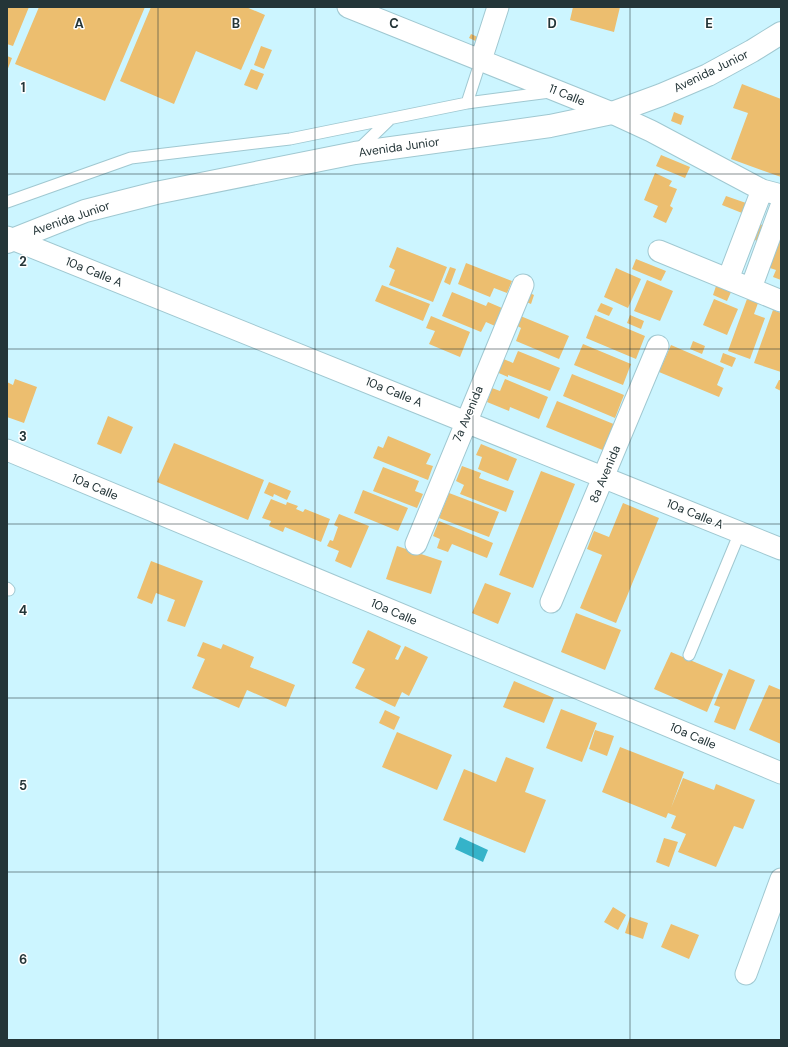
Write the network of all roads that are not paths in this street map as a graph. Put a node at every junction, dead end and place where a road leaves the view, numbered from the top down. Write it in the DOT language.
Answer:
graph roads {
  1 [pos="348,7"];
  2 [pos="498,7"];
  3 [pos="373,12"];
  4 [pos="781,33"];
  5 [pos="481,60"];
  6 [pos="557,91"];
  7 [pos="467,103"];
  8 [pos="612,113"];
  9 [pos="389,120"];
  10 [pos="355,153"];
  11 [pos="772,192"];
  12 [pos="7,202"];
  13 [pos="781,206"];
  14 [pos="9,239"];
  15 [pos="659,250"];
  16 [pos="728,279"];
  17 [pos="523,285"];
  18 [pos="751,288"];
  19 [pos="781,301"];
  20 [pos="658,346"];
  21 [pos="465,421"];
  22 [pos="7,450"];
  23 [pos="604,477"];
  24 [pos="740,532"];
  25 [pos="416,544"];
  26 [pos="781,549"];
  27 [pos="551,602"];
  28 [pos="689,655"];
  29 [pos="781,773"];
  30 [pos="781,879"];
  31 [pos="746,974"];
  1 -- 3 [label="street, 11 Calle"];
  2 -- 5 [label="street"];
  3 -- 5 [label="street, 11 Calle"];
  4 -- 8 [label="main road, Avenida Junior"];
  5 -- 6 [label="street, 11 Calle"];
  5 -- 7 [label="lane"];
  6 -- 7 [label="lane"];
  6 -- 8 [label="street, 11 Calle"];
  7 -- 9 [label="lane"];
  8 -- 10 [label="main road, Avenida Junior"];
  8 -- 11 [label="street, 11 Calle"];
  9 -- 10 [label="lane"];
  9 -- 12 [label="lane"];
  10 -- 14 [label="main road, Avenida Junior"];
  11 -- 16 [label="street"];
  13 -- 18 [label="street"];
  14 -- 21 [label="street, 10a Calle A"];
  15 -- 16 [label="street"];
  16 -- 18 [label="street"];
  17 -- 21 [label="street, 7a Avenida"];
  18 -- 19 [label="street"];
  20 -- 23 [label="street, 8a Avenida"];
  21 -- 23 [label="street, 10a Calle A"];
  21 -- 25 [label="street, 7a Avenida"];
  22 -- 29 [label="street, 10a Calle"];
  23 -- 24 [label="street, 10a Calle A"];
  23 -- 27 [label="street, 8a Avenida"];
  24 -- 26 [label="street, 10a Calle A"];
  24 -- 28 [label="lane"];
  30 -- 31 [label="street"];
}
